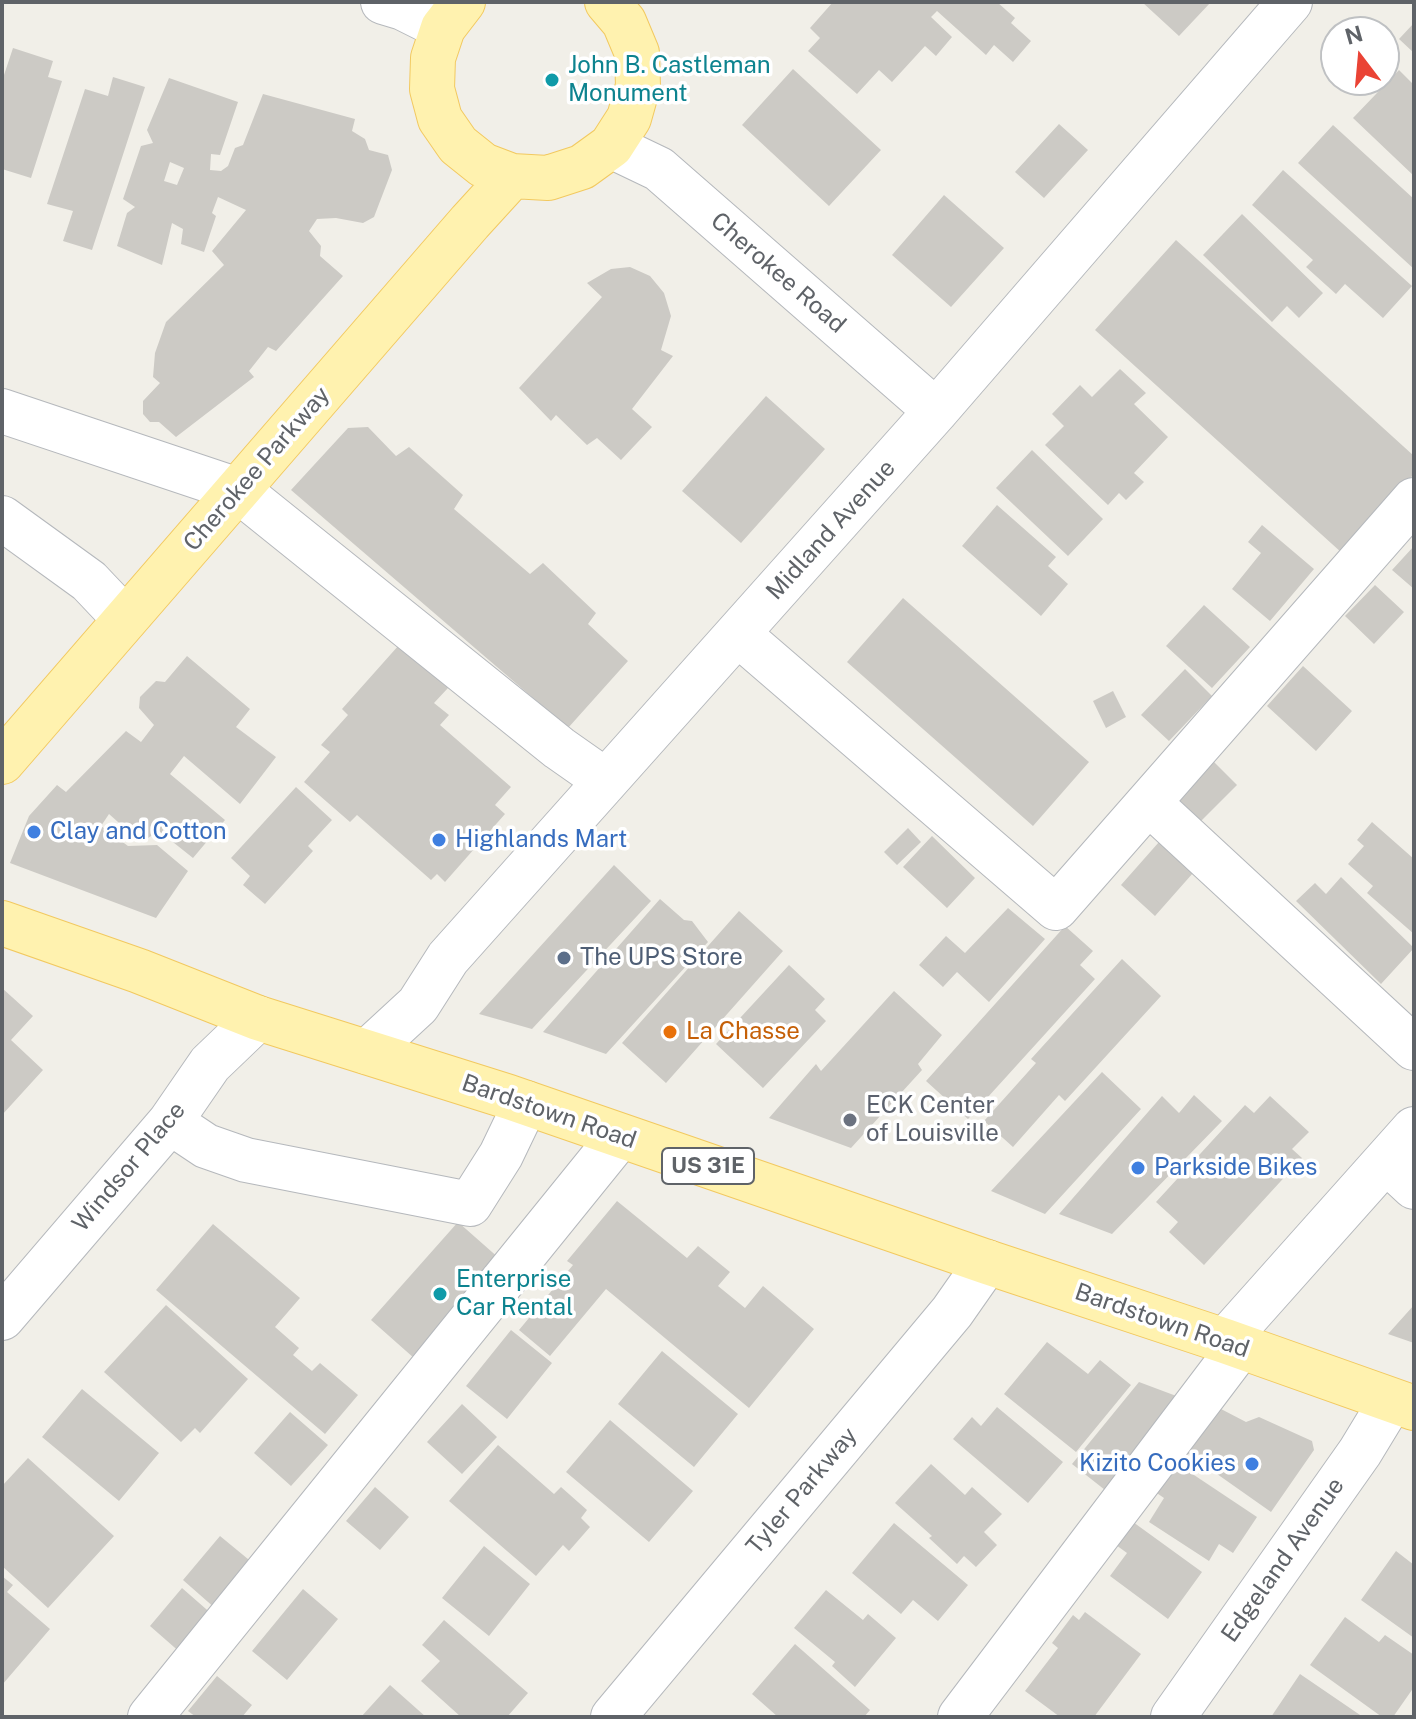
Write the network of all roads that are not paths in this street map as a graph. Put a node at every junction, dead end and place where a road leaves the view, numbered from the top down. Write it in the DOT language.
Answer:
graph roads {
  1 [pos="383,2"];
  2 [pos="607,2"];
  3 [pos="1290,2"];
  4 [pos="456,10"];
  5 [pos="611,146"];
  6 [pos="512,176"];
  7 [pos="2,411"];
  8 [pos="936,411"];
  9 [pos="238,490"];
  10 [pos="1414,500"];
  11 [pos="2,518"];
  12 [pos="125,619"];
  13 [pos="738,634"];
  14 [pos="2,762"];
  15 [pos="606,781"];
  16 [pos="1149,803"];
  17 [pos="2,923"];
  18 [pos="258,1018"];
  19 [pos="1414,1048"];
  20 [pos="367,1052"];
  21 [pos="526,1103"];
  22 [pos="170,1122"];
  23 [pos="620,1136"];
  24 [pos="1405,1159"];
  25 [pos="987,1262"];
  26 [pos="2,1318"];
  27 [pos="1232,1344"];
  28 [pos="1403,1404"];
  29 [pos="150,1717"];
  30 [pos="613,1717"];
  31 [pos="960,1717"];
  32 [pos="1173,1717"];
  1 -- 4 [label="street"];
  2 -- 5 [label="main road"];
  3 -- 8 [label="street, Midland Avenue"];
  4 -- 6 [label="main road"];
  5 -- 6 [label="main road"];
  5 -- 8 [label="street, Cherokee Road"];
  6 -- 9 [label="main road, Cherokee Parkway"];
  7 -- 9 [label="street"];
  8 -- 13 [label="street, Midland Avenue"];
  9 -- 12 [label="main road, Cherokee Parkway"];
  9 -- 15 [label="street"];
  10 -- 16 [label="street"];
  11 -- 12 [label="street"];
  12 -- 14 [label="main road, Cherokee Parkway"];
  13 -- 15 [label="street, Midland Avenue"];
  13 -- 16 [label="street"];
  15 -- 20 [label="street, Midland Avenue"];
  16 -- 19 [label="street"];
  17 -- 18 [label="main road, Bardstown Road / US 31E"];
  18 -- 20 [label="main road, Bardstown Road / US 31E"];
  18 -- 22 [label="street, Windsor Place"];
  20 -- 21 [label="main road, Bardstown Road / US 31E"];
  21 -- 22 [label="street"];
  21 -- 23 [label="main road, Bardstown Road / US 31E"];
  22 -- 26 [label="street, Windsor Place"];
  23 -- 25 [label="main road, Bardstown Road / US 31E"];
  23 -- 29 [label="street"];
  24 -- 27 [label="street"];
  25 -- 27 [label="main road, Bardstown Road / US 31E"];
  25 -- 30 [label="street, Tyler Parkway"];
  27 -- 28 [label="main road, Bardstown Road / US 31E"];
  27 -- 31 [label="street"];
  28 -- 32 [label="street, Edgeland Avenue"];
}
